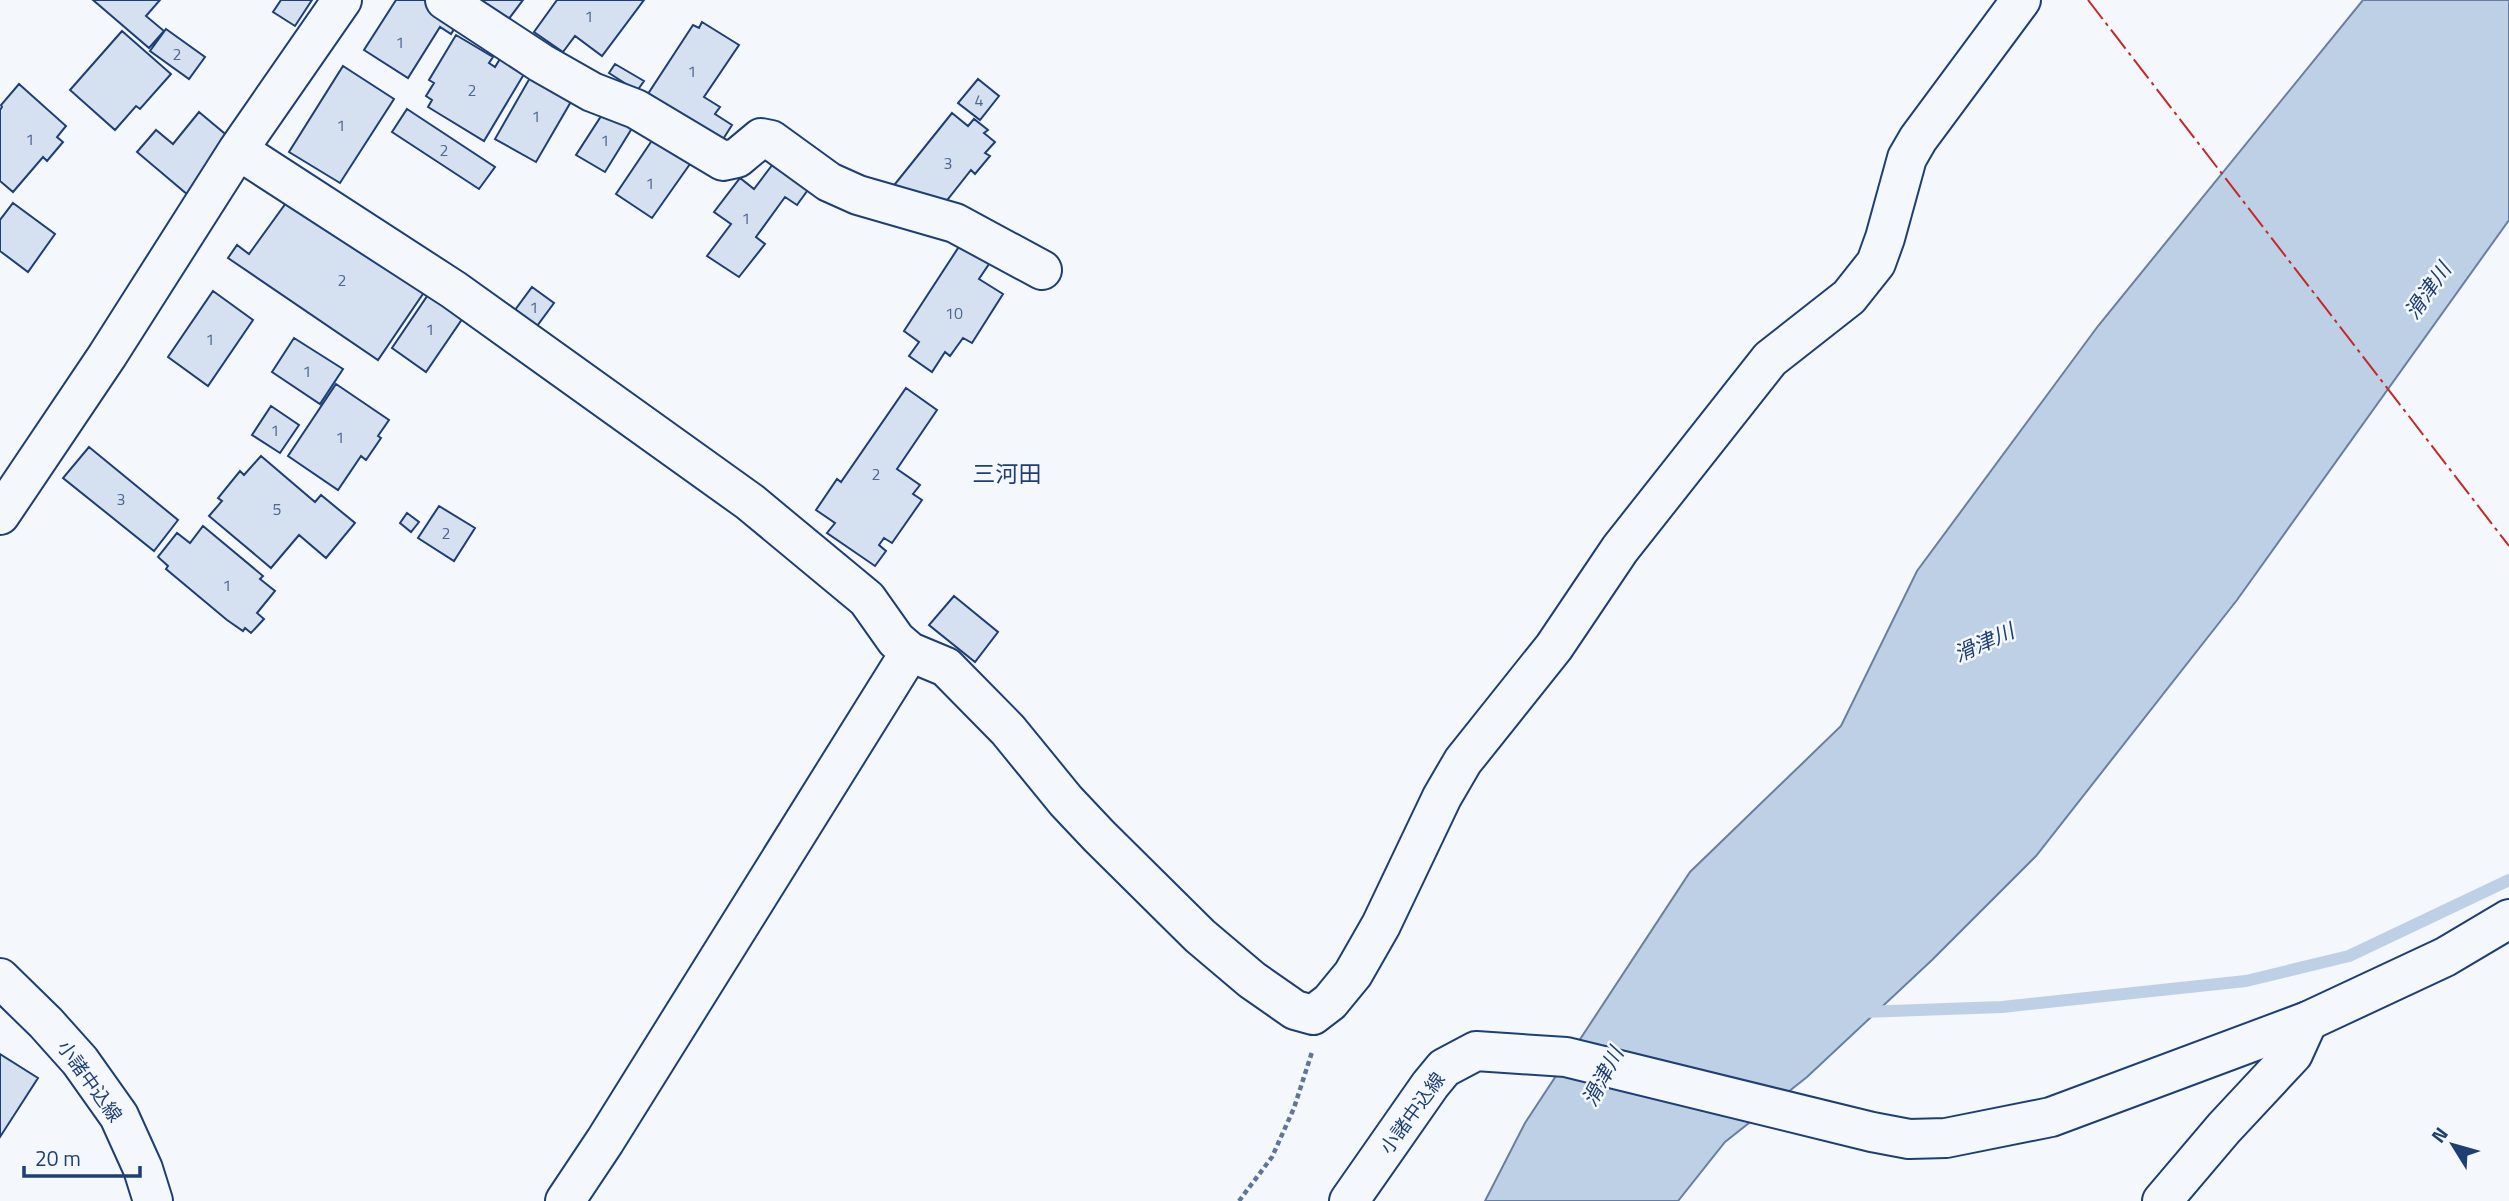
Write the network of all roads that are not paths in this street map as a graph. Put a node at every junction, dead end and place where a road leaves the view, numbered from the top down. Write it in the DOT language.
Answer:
graph roads {
  1 [pos="342,0"];
  2 [pos="445,0"];
  3 [pos="2021,0"];
  4 [pos="238,150"];
  5 [pos="1042,270"];
  6 [pos="0,515"];
  7 [pos="910,652"];
  8 [pos="2509,919"];
  9 [pos="0,978"];
  10 [pos="2308,1021"];
  11 [pos="153,1201"];
  12 [pos="565,1201"];
  13 [pos="1349,1201"];
  14 [pos="2162,1201"];
  1 -- 4 [label="street"];
  2 -- 5 [label="street"];
  3 -- 7 [label="street"];
  4 -- 6 [label="street"];
  4 -- 7 [label="street"];
  7 -- 12 [label="street"];
  8 -- 10 [label="street, 小諸中込線"];
  9 -- 11 [label="street, 小諸中込線"];
  10 -- 13 [label="street, 小諸中込線"];
  10 -- 14 [label="street"];
}
